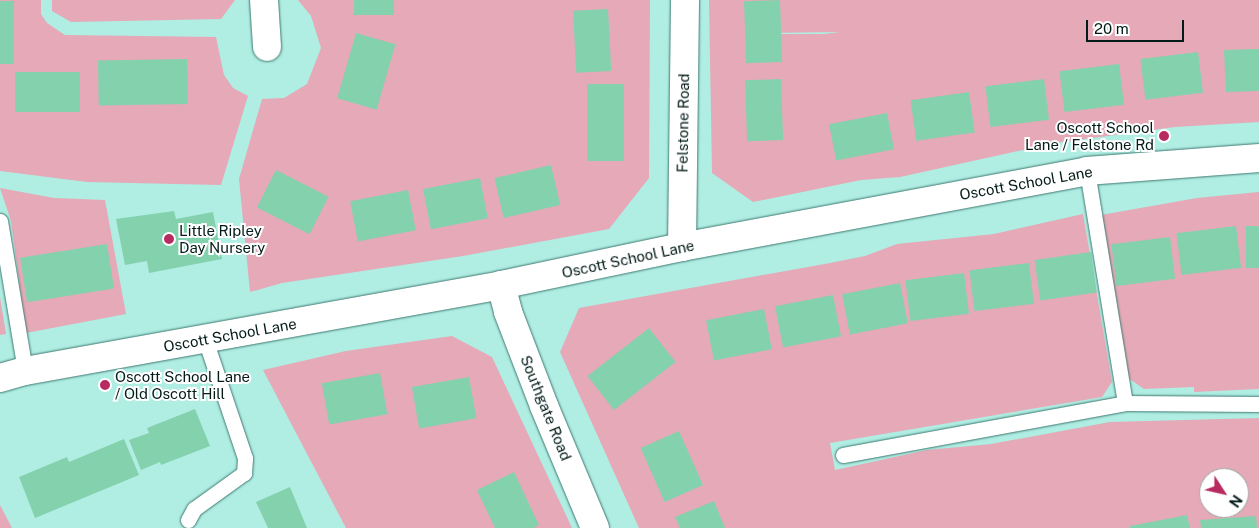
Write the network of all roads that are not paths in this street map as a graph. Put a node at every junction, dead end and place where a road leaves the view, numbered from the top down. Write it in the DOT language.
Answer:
graph roads {
  1 [pos="264,0"];
  2 [pos="685,0"];
  3 [pos="267,47"];
  4 [pos="1259,158"];
  5 [pos="1087,171"];
  6 [pos="0,221"];
  7 [pos="682,247"];
  8 [pos="501,285"];
  9 [pos="206,339"];
  10 [pos="12,375"];
  11 [pos="1125,403"];
  12 [pos="1259,404"];
  13 [pos="843,455"];
  14 [pos="188,520"];
  15 [pos="595,528"];
  1 -- 3 [label="street"];
  2 -- 7 [label="street, Felstone Road"];
  4 -- 5 [label="street, Oscott School Lane"];
  5 -- 7 [label="street, Oscott School Lane"];
  5 -- 11 [label="lane"];
  6 -- 10 [label="lane"];
  7 -- 8 [label="street, Oscott School Lane"];
  8 -- 9 [label="street, Oscott School Lane"];
  8 -- 15 [label="street, Southgate Road"];
  9 -- 10 [label="street, Oscott School Lane"];
  9 -- 14 [label="lane"];
  11 -- 12 [label="lane"];
  11 -- 13 [label="lane"];
}
